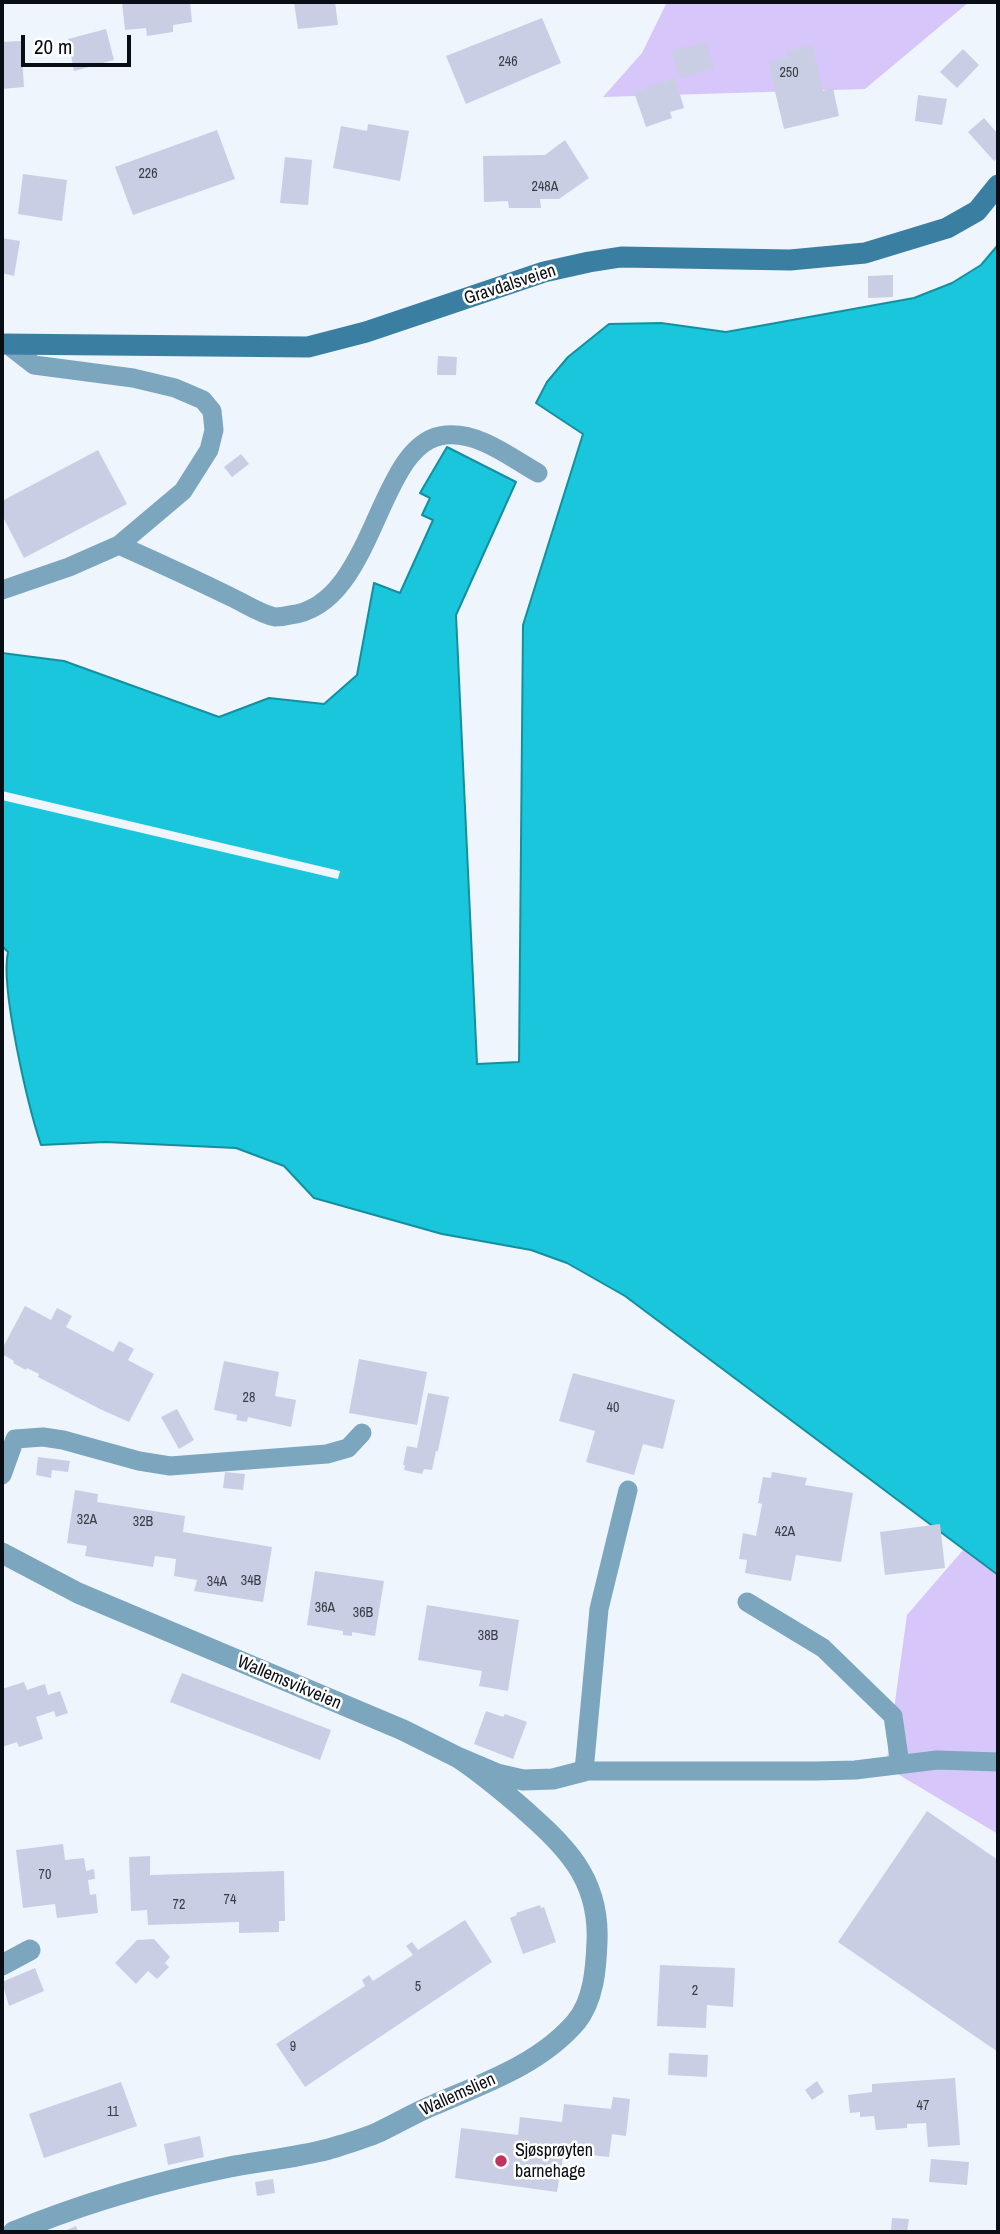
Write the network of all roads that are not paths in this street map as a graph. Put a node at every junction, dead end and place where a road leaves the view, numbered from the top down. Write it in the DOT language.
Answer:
graph roads {
  1 [pos="998,185"];
  2 [pos="5,344"];
  3 [pos="538,473"];
  4 [pos="119,545"];
  5 [pos="2,590"];
  6 [pos="362,1433"];
  7 [pos="9,1438"];
  8 [pos="2,1475"];
  9 [pos="628,1490"];
  10 [pos="5,1560"];
  11 [pos="747,1602"];
  12 [pos="457,1757"];
  13 [pos="998,1762"];
  14 [pos="900,1764"];
  15 [pos="584,1771"];
  16 [pos="30,1950"];
  17 [pos="2,1965"];
  18 [pos="13,2232"];
  1 -- 2 [label="street, Gravdalsveien"];
  2 -- 4 [label="lane, Gravdalsveien"];
  3 -- 4 [label="lane"];
  4 -- 5 [label="lane, Gravdalsveien"];
  6 -- 7 [label="lane"];
  7 -- 8 [label="lane"];
  9 -- 15 [label="lane"];
  10 -- 12 [label="street, Wallemsvikveien"];
  11 -- 14 [label="lane"];
  12 -- 15 [label="street, Wallemsvikveien"];
  12 -- 18 [label="street, Wallemslien"];
  13 -- 14 [label="lane, Wallemsvikveien"];
  14 -- 15 [label="lane, Wallemsvikveien"];
  16 -- 17 [label="street"];
}
